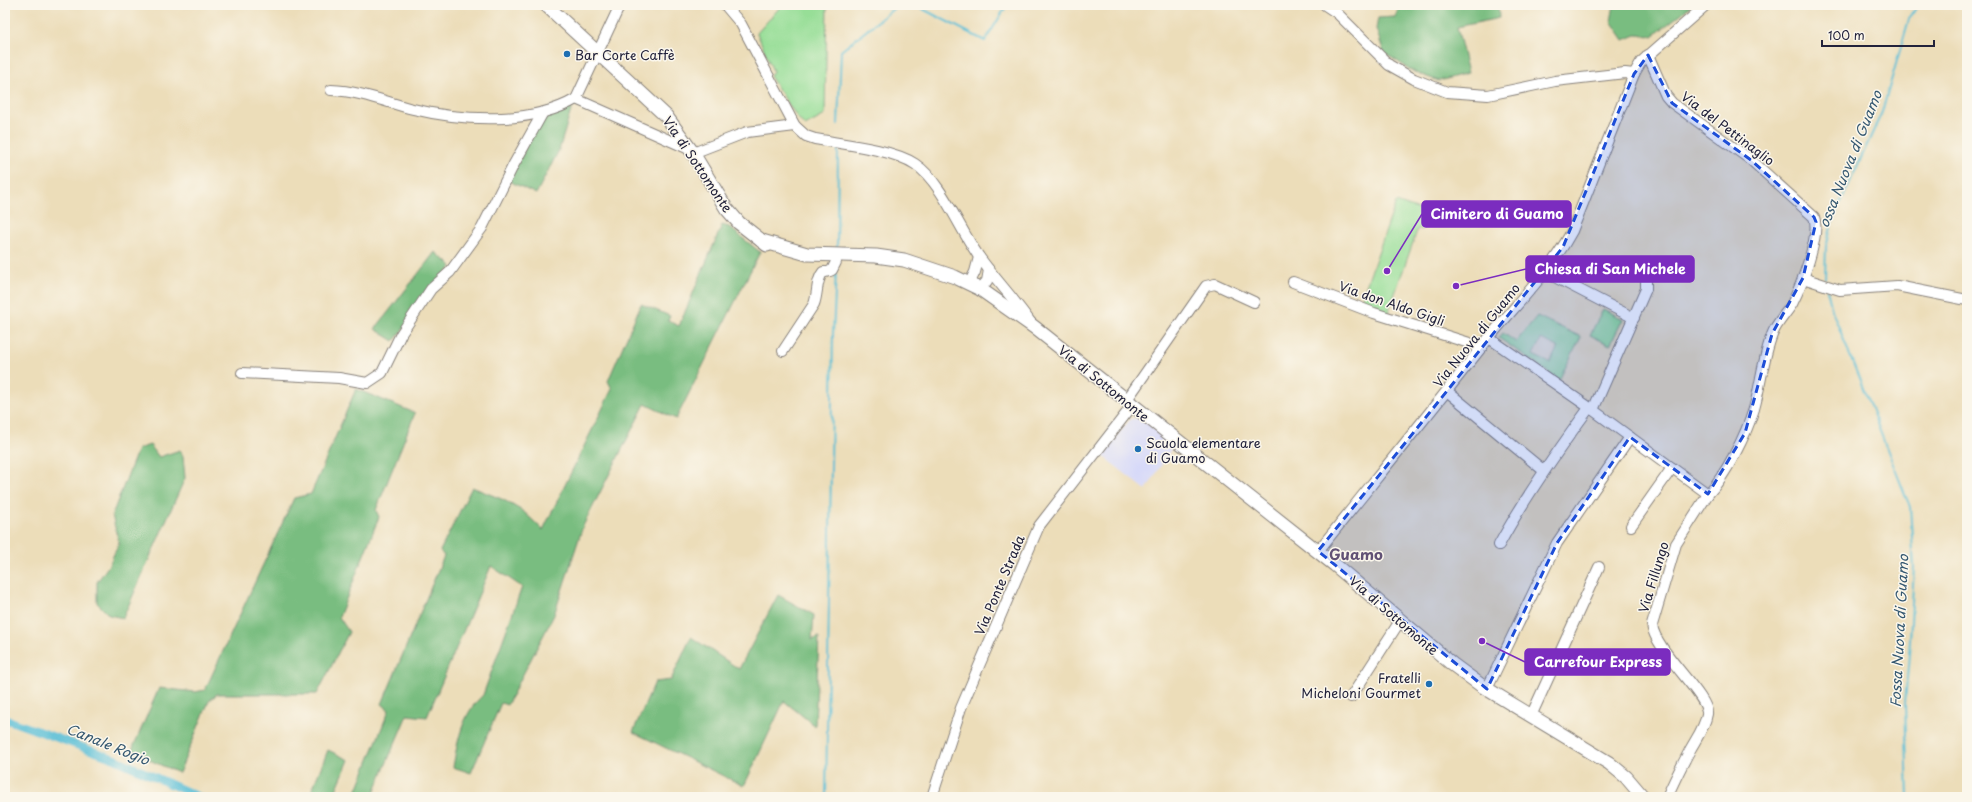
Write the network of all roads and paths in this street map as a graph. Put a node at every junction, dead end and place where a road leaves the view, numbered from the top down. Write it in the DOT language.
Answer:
graph roads {
  1 [pos="546,5"];
  2 [pos="620,5"];
  3 [pos="725,5"];
  4 [pos="1325,5"];
  5 [pos="1706,5"];
  6 [pos="597,52"];
  7 [pos="1648,55"];
  8 [pos="1634,74"];
  9 [pos="331,90"];
  10 [pos="576,99"];
  11 [pos="542,114"];
  12 [pos="796,126"];
  13 [pos="691,151"];
  14 [pos="762,241"];
  15 [pos="979,257"];
  16 [pos="914,265"];
  17 [pos="830,268"];
  18 [pos="989,270"];
  19 [pos="1545,272"];
  20 [pos="1803,278"];
  21 [pos="1646,280"];
  22 [pos="1293,282"];
  23 [pos="975,286"];
  24 [pos="1967,300"];
  25 [pos="1254,302"];
  26 [pos="1634,318"];
  27 [pos="1033,326"];
  28 [pos="1489,338"];
  29 [pos="1482,347"];
  30 [pos="783,351"];
  31 [pos="242,373"];
  32 [pos="1448,392"];
  33 [pos="1129,403"];
  34 [pos="1591,409"];
  35 [pos="1630,437"];
  36 [pos="1672,468"];
  37 [pos="1543,470"];
  38 [pos="1708,494"];
  39 [pos="1631,526"];
  40 [pos="1499,545"];
  41 [pos="1318,551"];
  42 [pos="1599,567"];
  43 [pos="1400,621"];
  44 [pos="1487,689"];
  45 [pos="1351,697"];
  46 [pos="1531,716"];
  47 [pos="932,797"];
  48 [pos="1643,797"];
  49 [pos="1667,797"];
  1 -- 6 [label="main road, Via di Sottomonte"];
  2 -- 6 [label="street"];
  3 -- 12 [label="street"];
  4 -- 8 [label="street"];
  5 -- 7 [label="street, Via Nuova di Guamo"];
  6 -- 10 [label="street"];
  6 -- 13 [label="main road, Via di Sottomonte"];
  7 -- 8 [label="street, Via Nuova di Guamo"];
  7 -- 20 [label="street, Via del Pettinaglio"];
  8 -- 19 [label="street, Via Nuova di Guamo"];
  9 -- 11 [label="street"];
  10 -- 11 [label="street"];
  10 -- 13 [label="street"];
  11 -- 31 [label="street"];
  12 -- 13 [label="street"];
  12 -- 15 [label="street"];
  13 -- 14 [label="main road, Via di Sottomonte"];
  14 -- 16 [label="main road, Via di Sottomonte"];
  14 -- 17 [label="main road, Via di Sottomonte"];
  15 -- 18 [label="street"];
  15 -- 23 [label="street"];
  16 -- 17 [label="main road, Via di Sottomonte"];
  16 -- 23 [label="main road, Via di Sottomonte"];
  17 -- 30 [label="street"];
  18 -- 23 [label="street"];
  18 -- 27 [label="street"];
  19 -- 26 [label="street"];
  19 -- 28 [label="street, Via Nuova di Guamo"];
  20 -- 24 [label="street"];
  20 -- 38 [label="street, Via del Pettinaglio"];
  21 -- 26 [label="street"];
  22 -- 29 [label="street, Via don Aldo Gigli"];
  23 -- 27 [label="main road, Via di Sottomonte"];
  25 -- 33 [label="street, Via Ponte Strada"];
  26 -- 34 [label="street"];
  27 -- 33 [label="main road, Via di Sottomonte"];
  28 -- 29 [label="street, Via Nuova di Guamo"];
  28 -- 34 [label="street"];
  29 -- 32 [label="street, Via Nuova di Guamo"];
  32 -- 37 [label="street"];
  32 -- 41 [label="street, Via Nuova di Guamo"];
  33 -- 41 [label="main road, Via di Sottomonte"];
  33 -- 47 [label="street, Via Ponte Strada"];
  34 -- 35 [label="street"];
  34 -- 37 [label="street"];
  35 -- 36 [label="street"];
  35 -- 44 [label="street"];
  36 -- 38 [label="street"];
  36 -- 39 [label="street"];
  37 -- 40 [label="street"];
  38 -- 49 [label="street, Via Fillungo"];
  41 -- 43 [label="main road, Via di Sottomonte"];
  42 -- 46 [label="street"];
  43 -- 44 [label="main road, Via di Sottomonte"];
  43 -- 45 [label="street"];
  44 -- 46 [label="main road, Via di Sottomonte"];
  46 -- 48 [label="main road, Via di Sottomonte"];
}
